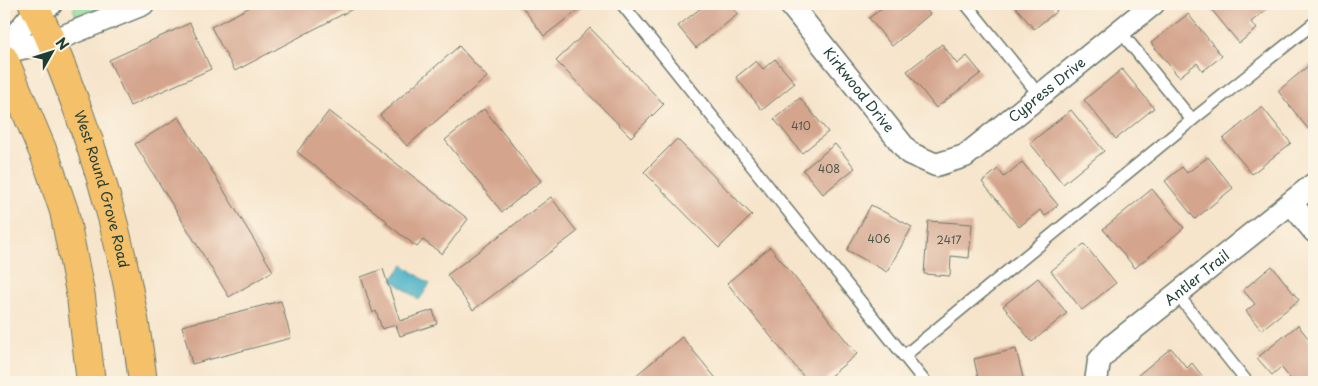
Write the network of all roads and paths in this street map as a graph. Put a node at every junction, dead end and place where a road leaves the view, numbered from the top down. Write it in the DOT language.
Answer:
graph roads {
  1 [pos="143,4"];
  2 [pos="622,4"];
  3 [pos="790,4"];
  4 [pos="966,4"];
  5 [pos="40,6"];
  6 [pos="1146,6"];
  7 [pos="1314,23"];
  8 [pos="1120,31"];
  9 [pos="52,41"];
  10 [pos="4,50"];
  11 [pos="4,59"];
  12 [pos="1040,96"];
  13 [pos="1192,120"];
  14 [pos="936,165"];
  15 [pos="1314,184"];
  16 [pos="1291,203"];
  17 [pos="1314,230"];
  18 [pos="1177,294"];
  19 [pos="904,356"];
  20 [pos="91,382"];
  21 [pos="143,382"];
  22 [pos="925,382"];
  23 [pos="1096,382"];
  24 [pos="1247,382"];
  1 -- 9 [label="street"];
  2 -- 19 [label="lane"];
  3 -- 14 [label="street, Kirkwood Drive"];
  4 -- 12 [label="lane"];
  5 -- 9 [label="main road, West Round Grove Road"];
  5 -- 10 [label="street"];
  6 -- 8 [label="street, Cypress Drive"];
  7 -- 13 [label="lane"];
  8 -- 12 [label="street, Cypress Drive"];
  8 -- 13 [label="lane"];
  9 -- 10 [label="street"];
  9 -- 21 [label="main road, West Round Grove Road"];
  11 -- 20 [label="main road"];
  12 -- 14 [label="street, Cypress Drive"];
  13 -- 19 [label="lane"];
  15 -- 16 [label="street, Antler Trail"];
  16 -- 17 [label="street"];
  16 -- 18 [label="street, Antler Trail"];
  18 -- 23 [label="street, Antler Trail"];
  18 -- 24 [label="lane"];
  19 -- 22 [label="lane"];
}
